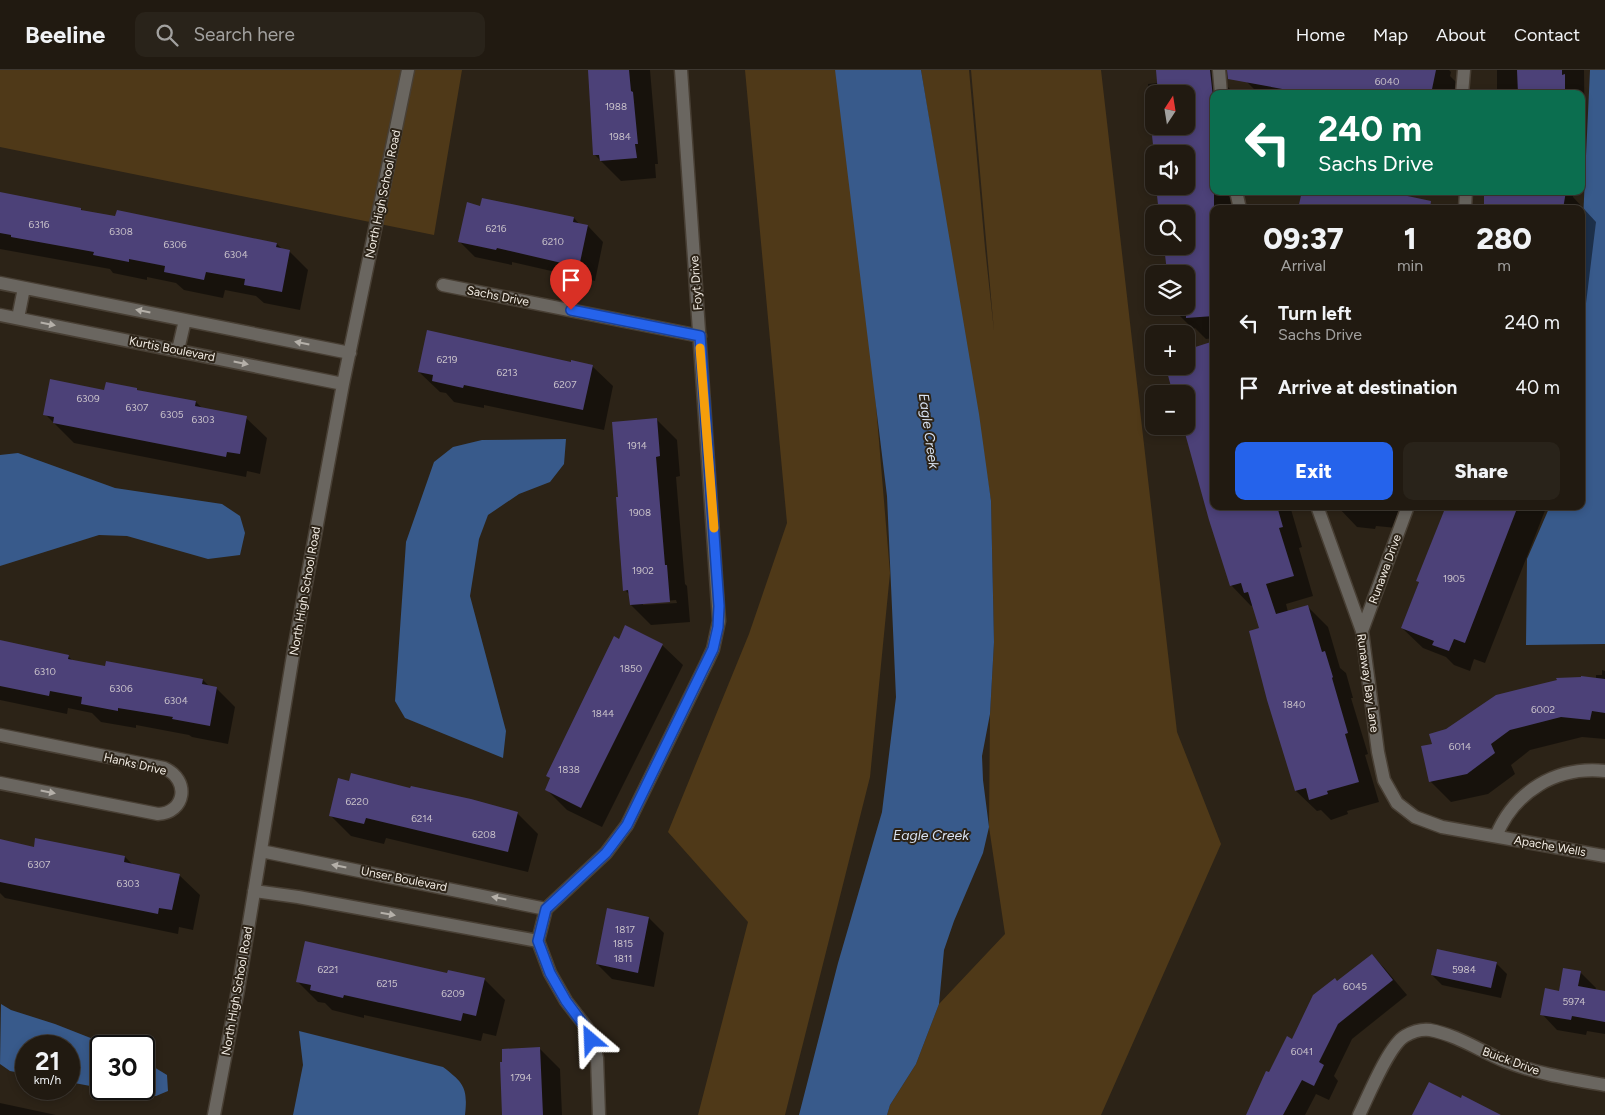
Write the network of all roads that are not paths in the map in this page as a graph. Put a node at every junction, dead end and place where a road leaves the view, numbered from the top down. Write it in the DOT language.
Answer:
graph roads {
  1 [pos="408,70"];
  2 [pos="681,70"];
  3 [pos="1219,70"];
  4 [pos="1464,70"];
  5 [pos="1221,90"];
  6 [pos="1462,90"];
  7 [pos="0,283"];
  8 [pos="443,284"];
  9 [pos="24,288"];
  10 [pos="0,315"];
  11 [pos="18,318"];
  12 [pos="185,320"];
  13 [pos="700,336"];
  14 [pos="178,350"];
  15 [pos="350,353"];
  16 [pos="344,384"];
  17 [pos="1318,510"];
  18 [pos="1407,510"];
  19 [pos="1362,631"];
  20 [pos="0,736"];
  21 [pos="1605,771"];
  22 [pos="0,783"];
  23 [pos="1397,803"];
  24 [pos="1496,836"];
  25 [pos="261,851"];
  26 [pos="1605,856"];
  27 [pos="254,891"];
  28 [pos="546,909"];
  29 [pos="538,941"];
  30 [pos="1605,1086"];
  31 [pos="214,1115"];
  32 [pos="599,1115"];
  33 [pos="1358,1115"];
  1 -- 15 [label="street, North High School Road"];
  2 -- 13 [label="street, Foyt Drive"];
  3 -- 5 [label="street"];
  4 -- 6 [label="street"];
  7 -- 9 [label="street"];
  8 -- 13 [label="street, Sachs Drive"];
  9 -- 11 [label="street"];
  12 -- 9 [label="street, one-way"];
  10 -- 11 [label="street, Kurtis Boulevard"];
  11 -- 14 [label="street, Kurtis Boulevard, one-way"];
  12 -- 14 [label="street"];
  15 -- 12 [label="street, one-way"];
  13 -- 28 [label="street, Foyt Drive"];
  14 -- 16 [label="street, Kurtis Boulevard, one-way"];
  15 -- 16 [label="street, North High School Road"];
  16 -- 25 [label="street, North High School Road"];
  17 -- 19 [label="street, Runaway Bay Lane"];
  18 -- 19 [label="street, Runawa Drive"];
  19 -- 23 [label="street, Runaway Bay Lane"];
  22 -- 20 [label="street, Hanks Drive, one-way"];
  21 -- 24 [label="street, Apache Wells"];
  23 -- 24 [label="street, Apache Wells"];
  24 -- 26 [label="street, Apache Wells"];
  25 -- 27 [label="street, North High School Road"];
  28 -- 25 [label="street, Unser Boulevard, one-way"];
  27 -- 29 [label="street, one-way"];
  27 -- 31 [label="street, North High School Road"];
  28 -- 29 [label="street"];
  29 -- 32 [label="street"];
  30 -- 33 [label="street, Buick Drive"];
}
